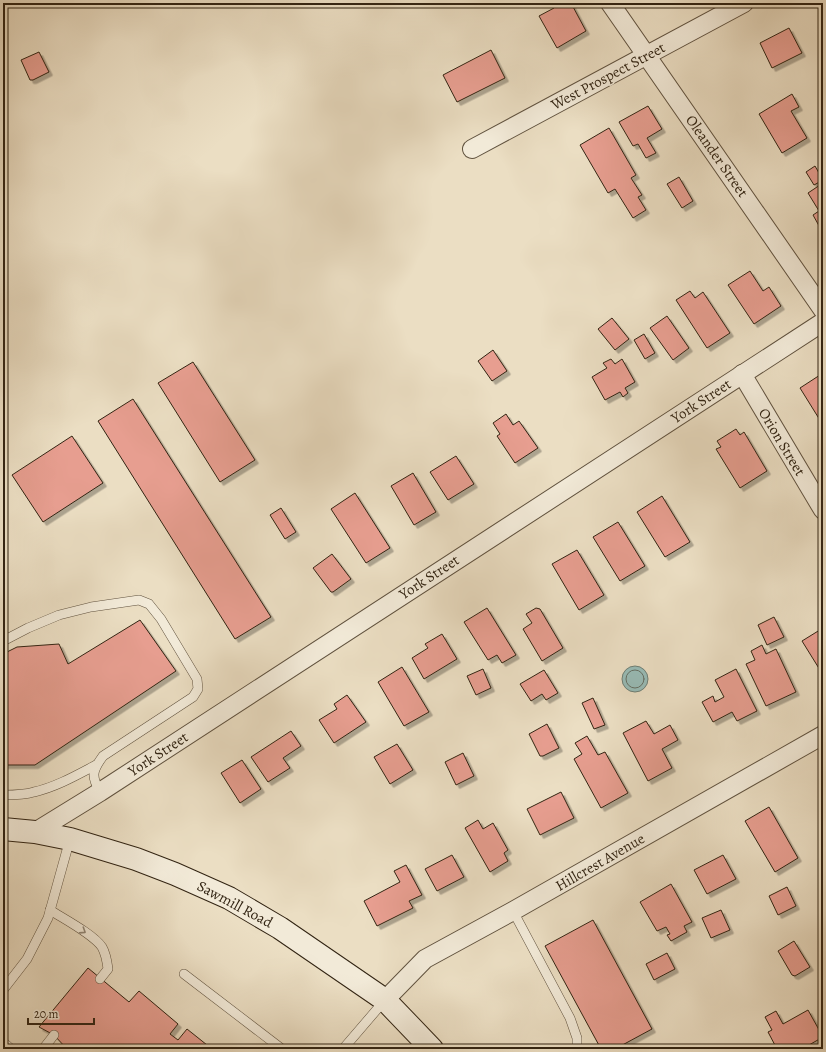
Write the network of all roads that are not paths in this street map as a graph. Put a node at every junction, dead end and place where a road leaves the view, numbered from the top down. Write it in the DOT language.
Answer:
graph roads {
  1 [pos="610,3"];
  2 [pos="744,3"];
  3 [pos="647,56"];
  4 [pos="472,148"];
  5 [pos="823,310"];
  6 [pos="823,322"];
  7 [pos="742,374"];
  8 [pos="823,510"];
  9 [pos="3,641"];
  10 [pos="823,735"];
  11 [pos="96,765"];
  12 [pos="100,792"];
  13 [pos="3,796"];
  14 [pos="3,829"];
  15 [pos="35,832"];
  16 [pos="70,839"];
  17 [pos="50,910"];
  18 [pos="513,911"];
  19 [pos="184,974"];
  20 [pos="100,979"];
  21 [pos="3,990"];
  22 [pos="385,1000"];
  23 [pos="54,1035"];
  24 [pos="3,1042"];
  25 [pos="11,1049"];
  26 [pos="43,1049"];
  27 [pos="282,1049"];
  28 [pos="343,1049"];
  29 [pos="432,1049"];
  30 [pos="577,1049"];
  1 -- 3 [label="street, Oleander Street"];
  2 -- 3 [label="street, West Prospect Street"];
  3 -- 4 [label="street, West Prospect Street"];
  3 -- 5 [label="street, Oleander Street"];
  6 -- 7 [label="street, York Street"];
  7 -- 8 [label="street, Orion Street"];
  7 -- 12 [label="street, York Street"];
  9 -- 11 [label="lane"];
  10 -- 18 [label="street, Hillcrest Avenue"];
  11 -- 12 [label="lane"];
  11 -- 13 [label="lane"];
  12 -- 15 [label="street, York Street"];
  14 -- 15 [label="main road, Sawmill Road"];
  15 -- 16 [label="main road, Sawmill Road"];
  16 -- 17 [label="lane"];
  16 -- 22 [label="main road, Sawmill Road"];
  17 -- 20 [label="lane, one-way"];
  17 -- 21 [label="lane"];
  18 -- 22 [label="street, Hillcrest Avenue"];
  18 -- 30 [label="lane"];
  19 -- 27 [label="lane"];
  22 -- 28 [label="lane"];
  22 -- 29 [label="main road, Sawmill Road"];
  23 -- 26 [label="lane"];
  24 -- 25 [label="lane"];
}
